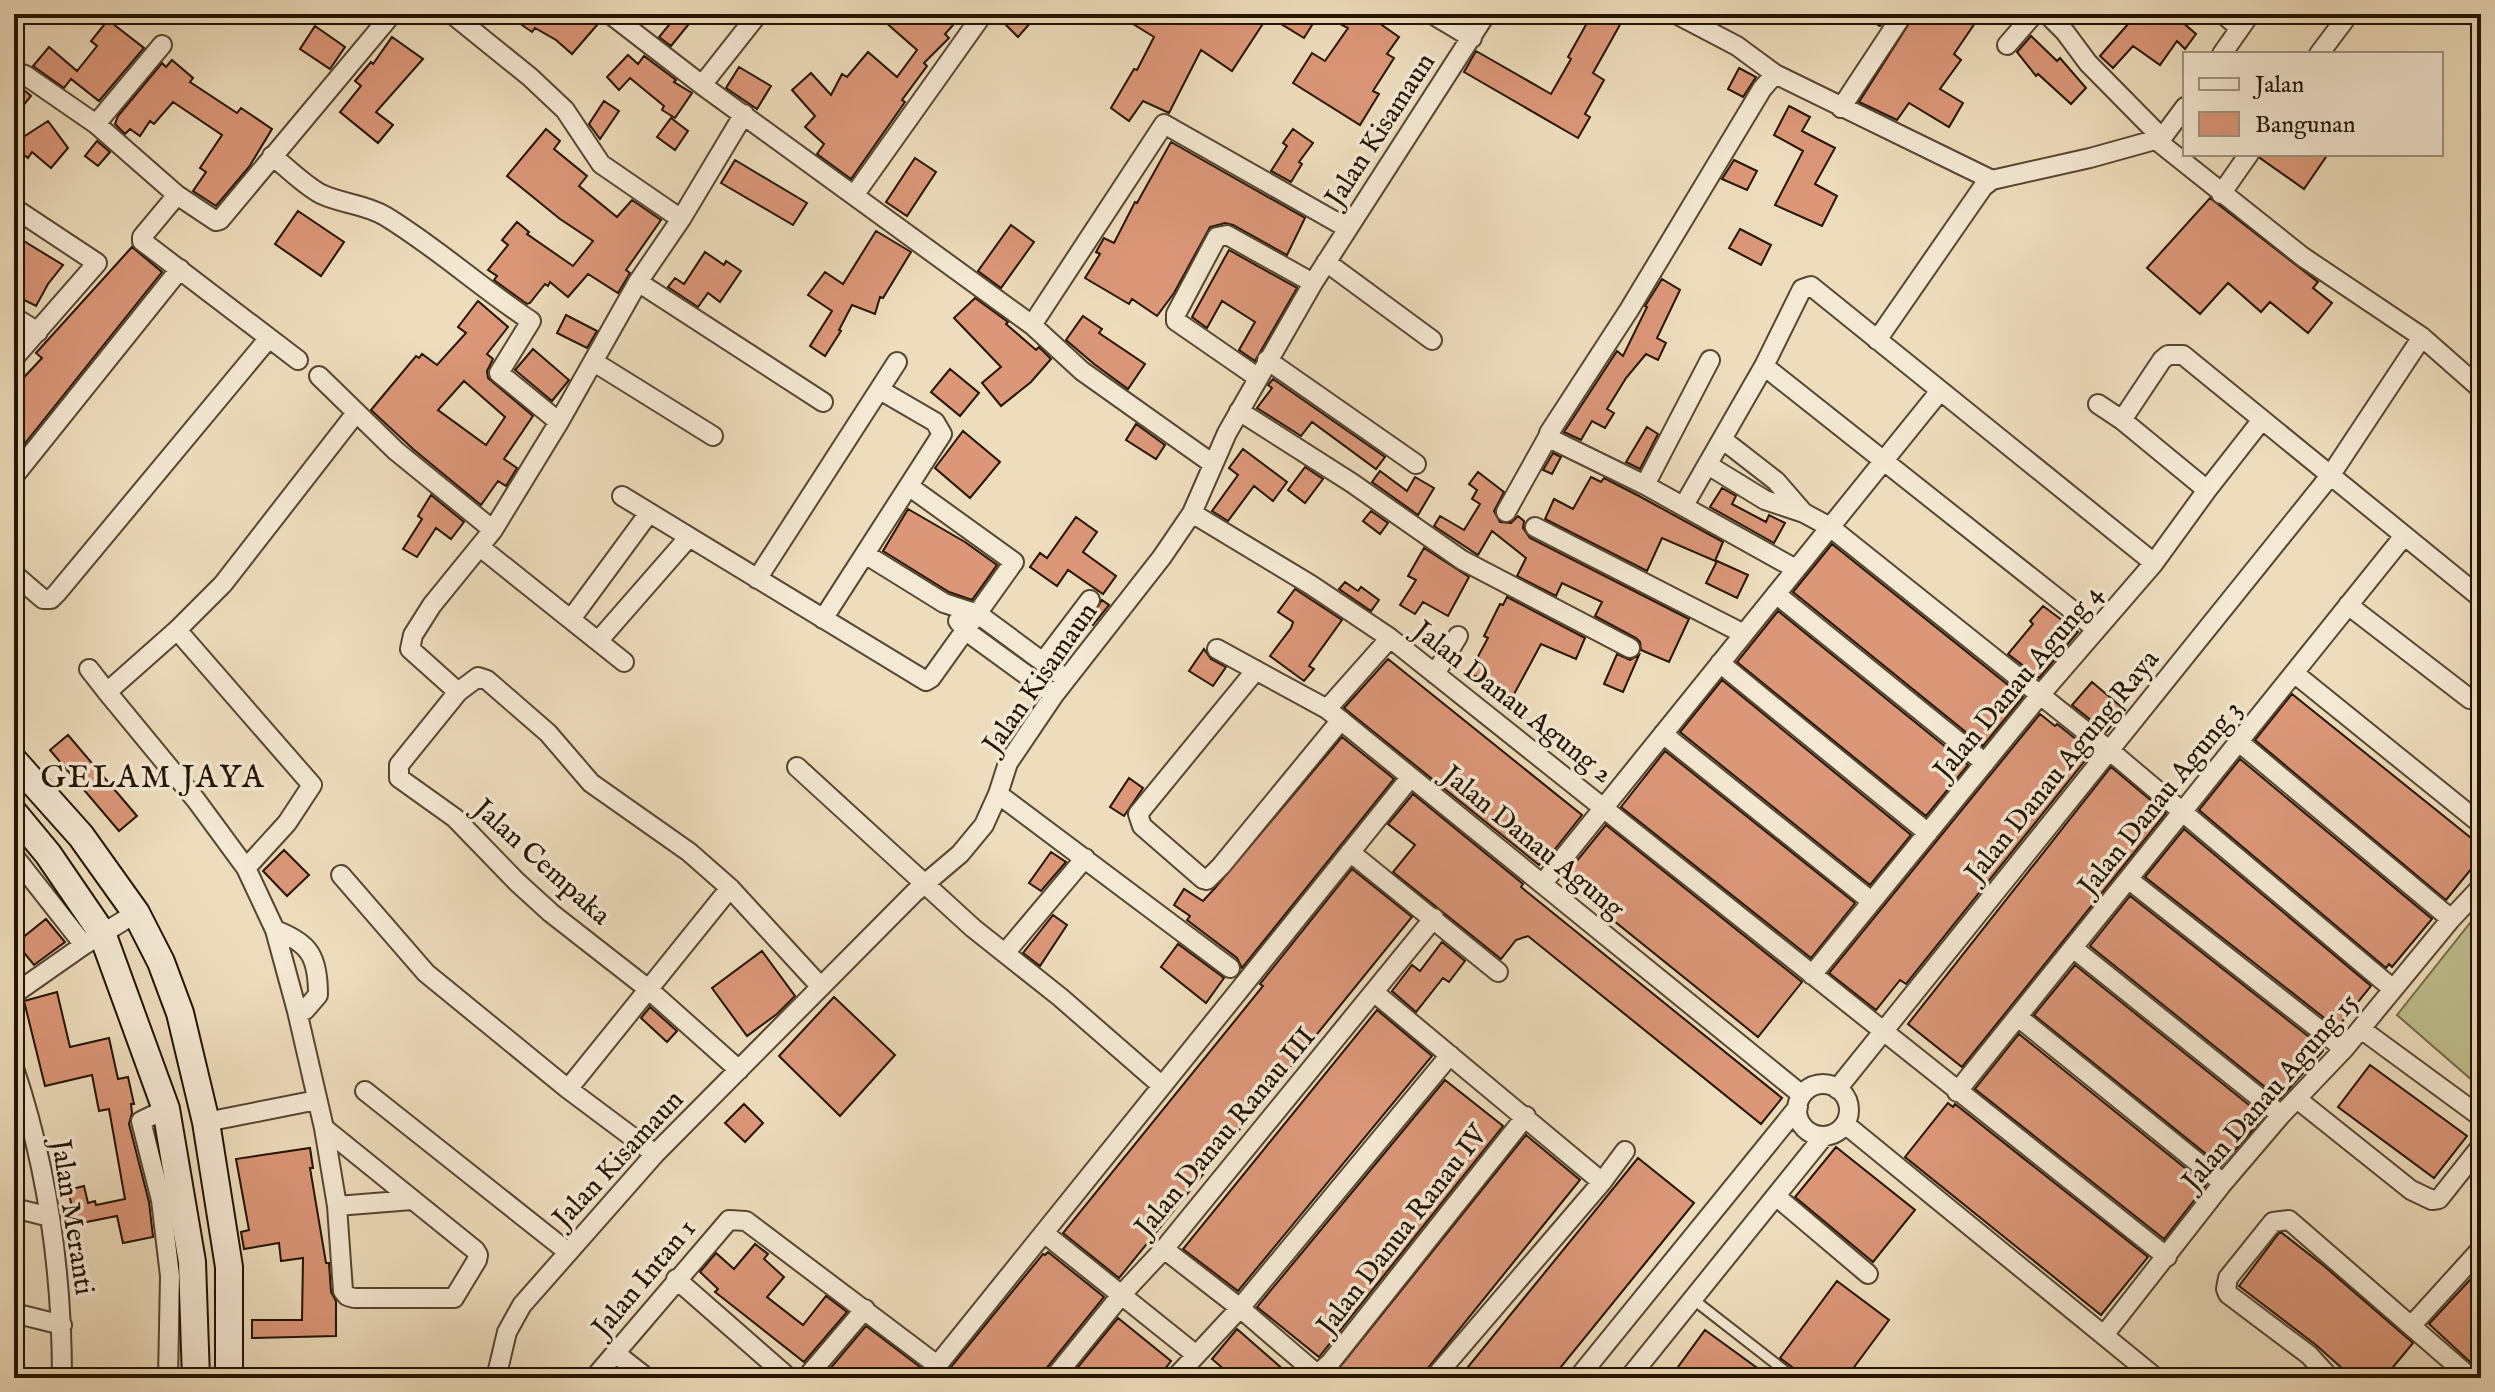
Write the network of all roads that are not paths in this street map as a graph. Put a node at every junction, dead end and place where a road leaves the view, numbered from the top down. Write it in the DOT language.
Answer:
graph roads {
  1 [pos="392,14"];
  2 [pos="452,14"];
  3 [pos="610,14"];
  4 [pos="758,14"];
  5 [pos="983,14"];
  6 [pos="1432,14"];
  7 [pos="1486,14"];
  8 [pos="1676,14"];
  9 [pos="1903,14"];
  10 [pos="2034,14"];
  11 [pos="2047,14"];
  12 [pos="2223,14"];
  13 [pos="2349,14"];
  14 [pos="2245,21"];
  15 [pos="1472,38"];
  16 [pos="162,45"];
  17 [pos="2007,45"];
  18 [pos="2223,52"];
  19 [pos="2320,52"];
  20 [pos="1775,74"];
  21 [pos="14,75"];
  22 [pos="702,85"];
  23 [pos="1841,108"];
  24 [pos="2183,109"];
  25 [pos="744,114"];
  26 [pos="96,124"];
  27 [pos="2159,139"];
  28 [pos="272,156"];
  29 [pos="2248,156"];
  30 [pos="1992,180"];
  31 [pos="855,194"];
  32 [pos="2221,194"];
  33 [pos="177,195"];
  34 [pos="14,208"];
  35 [pos="681,219"];
  36 [pos="1347,228"];
  37 [pos="1326,262"];
  38 [pos="180,269"];
  39 [pos="638,282"];
  40 [pos="1313,283"];
  41 [pos="14,317"];
  42 [pos="1032,325"];
  43 [pos="38,332"];
  44 [pos="2422,337"];
  45 [pos="269,338"];
  46 [pos="1432,340"];
  47 [pos="1877,340"];
  48 [pos="14,358"];
  49 [pos="298,360"];
  50 [pos="1710,360"];
  51 [pos="594,362"];
  52 [pos="897,362"];
  53 [pos="1764,366"];
  54 [pos="1262,369"];
  55 [pos="319,376"];
  56 [pos="2481,389"];
  57 [pos="880,390"];
  58 [pos="1940,391"];
  59 [pos="823,402"];
  60 [pos="2098,404"];
  61 [pos="1239,411"];
  62 [pos="356,413"];
  63 [pos="2122,420"];
  64 [pos="2261,421"];
  65 [pos="559,422"];
  66 [pos="1549,435"];
  67 [pos="713,436"];
  68 [pos="1722,439"];
  69 [pos="1884,461"];
  70 [pos="1213,464"];
  71 [pos="1416,464"];
  72 [pos="1708,465"];
  73 [pos="14,476"];
  74 [pos="2330,476"];
  75 [pos="1645,485"];
  76 [pos="910,487"];
  77 [pos="2207,490"];
  78 [pos="622,496"];
  79 [pos="1687,500"];
  80 [pos="1506,512"];
  81 [pos="649,513"];
  82 [pos="1192,513"];
  83 [pos="1804,513"];
  84 [pos="1535,527"];
  85 [pos="1830,527"];
  86 [pos="493,530"];
  87 [pos="2404,536"];
  88 [pos="689,537"];
  89 [pos="480,547"];
  90 [pos="865,554"];
  91 [pos="2154,563"];
  92 [pos="1796,569"];
  93 [pos="14,574"];
  94 [pos="757,579"];
  95 [pos="1776,594"];
  96 [pos="2481,598"];
  97 [pos="1090,600"];
  98 [pos="944,603"];
  99 [pos="2348,605"];
  100 [pos="978,614"];
  101 [pos="571,619"];
  102 [pos="823,619"];
  103 [pos="2096,629"];
  104 [pos="177,630"];
  105 [pos="966,631"];
  106 [pos="1744,634"];
  107 [pos="1458,636"];
  108 [pos="1390,638"];
  109 [pos="599,640"];
  110 [pos="1630,648"];
  111 [pos="1217,649"];
  112 [pos="624,662"];
  113 [pos="1043,662"];
  114 [pos="1720,663"];
  115 [pos="89,669"];
  116 [pos="1256,670"];
  117 [pos="2294,673"];
  118 [pos="1435,674"];
  119 [pos="1066,679"];
  120 [pos="107,692"];
  121 [pos="458,692"];
  122 [pos="1054,695"];
  123 [pos="2040,695"];
  124 [pos="2470,699"];
  125 [pos="1334,714"];
  126 [pos="1663,734"];
  127 [pos="2239,742"];
  128 [pos="2109,750"];
  129 [pos="14,761"];
  130 [pos="1985,763"];
  131 [pos="797,767"];
  132 [pos="1410,778"];
  133 [pos="998,794"];
  134 [pos="1604,807"];
  135 [pos="2183,812"];
  136 [pos="14,813"];
  137 [pos="2481,824"];
  138 [pos="1928,833"];
  139 [pos="1350,852"];
  140 [pos="14,856"];
  141 [pos="1085,858"];
  142 [pos="246,868"];
  143 [pos="341,875"];
  144 [pos="2128,879"];
  145 [pos="1543,883"];
  146 [pos="924,885"];
  147 [pos="2481,887"];
  148 [pos="730,888"];
  149 [pos="1871,901"];
  150 [pos="134,914"];
  151 [pos="1434,918"];
  152 [pos="2451,919"];
  153 [pos="275,930"];
  154 [pos="99,936"];
  155 [pos="2073,948"];
  156 [pos="1005,953"];
  157 [pos="1230,968"];
  158 [pos="1498,972"];
  159 [pos="1812,975"];
  160 [pos="821,987"];
  161 [pos="647,988"];
  162 [pos="2393,989"];
  163 [pos="1375,993"];
  164 [pos="14,994"];
  165 [pos="297,1011"];
  166 [pos="2018,1017"];
  167 [pos="2361,1029"];
  168 [pos="1883,1031"];
  169 [pos="2344,1049"];
  170 [pos="1450,1055"];
  171 [pos="14,1068"];
  172 [pos="739,1070"];
  173 [pos="1161,1085"];
  174 [pos="568,1089"];
  175 [pos="1837,1089"];
  176 [pos="365,1091"];
  177 [pos="1957,1092"];
  178 [pos="2297,1099"];
  179 [pos="317,1100"];
  180 [pos="1800,1101"];
  181 [pos="21,1106"];
  182 [pos="166,1109"];
  183 [pos="2281,1115"];
  184 [pos="1526,1116"];
  185 [pos="2481,1117"];
  186 [pos="206,1122"];
  187 [pos="1845,1124"];
  188 [pos="324,1128"];
  189 [pos="1824,1136"];
  190 [pos="2481,1146"];
  191 [pos="1625,1151"];
  192 [pos="655,1154"];
  193 [pos="1602,1182"];
  194 [pos="2223,1183"];
  195 [pos="1777,1197"];
  196 [pos="412,1200"];
  197 [pos="337,1206"];
  198 [pos="14,1208"];
  199 [pos="50,1217"];
  200 [pos="1044,1233"];
  201 [pos="1164,1249"];
  202 [pos="2480,1251"];
  203 [pos="568,1252"];
  204 [pos="2167,1257"];
  205 [pos="1868,1274"];
  206 [pos="676,1279"];
  207 [pos="1122,1294"];
  208 [pos="1694,1300"];
  209 [pos="1240,1308"];
  210 [pos="865,1309"];
  211 [pos="14,1313"];
  212 [pos="62,1325"];
  213 [pos="2412,1325"];
  214 [pos="2104,1335"];
  215 [pos="615,1353"];
  216 [pos="1195,1354"];
  217 [pos="932,1371"];
  218 [pos="1315,1376"];
  219 [pos="2151,1377"];
  220 [pos="62,1378"];
  221 [pos="168,1378"];
  222 [pos="196,1378"];
  223 [pos="229,1378"];
  224 [pos="496,1378"];
  225 [pos="594,1378"];
  226 [pos="647,1378"];
  227 [pos="789,1378"];
  228 [pos="806,1378"];
  229 [pos="1054,1378"];
  230 [pos="1175,1378"];
  231 [pos="1434,1378"];
  232 [pos="1578,1378"];
  233 [pos="1629,1378"];
  234 [pos="1794,1378"];
  235 [pos="2330,1378"];
  236 [pos="2471,1378"];
  1 -- 28 [label="street"];
  2 -- 35 [label="street"];
  3 -- 22 [label="street"];
  4 -- 22 [label="street"];
  5 -- 31 [label="street"];
  6 -- 15 [label="street"];
  7 -- 15 [label="street, Jalan Kisamaun"];
  8 -- 20 [label="street"];
  9 -- 23 [label="street"];
  10 -- 17 [label="street"];
  11 -- 27 [label="street"];
  12 -- 14 [label="street"];
  13 -- 19 [label="street"];
  14 -- 18 [label="street"];
  15 -- 36 [label="street, Jalan Kisamaun"];
  16 -- 26 [label="street"];
  20 -- 23 [label="street"];
  20 -- 66 [label="street"];
  21 -- 26 [label="street"];
  22 -- 25 [label="street"];
  23 -- 30 [label="street"];
  24 -- 27 [label="street"];
  25 -- 31 [label="street"];
  25 -- 35 [label="street"];
  26 -- 33 [label="street"];
  27 -- 30 [label="street"];
  27 -- 32 [label="street"];
  28 -- 33 [label="street"];
  28 -- 65 [label="street"];
  29 -- 32 [label="street"];
  30 -- 47 [label="street"];
  31 -- 42 [label="street"];
  32 -- 44 [label="street"];
  33 -- 38 [label="street"];
  34 -- 43 [label="street"];
  35 -- 39 [label="street"];
  36 -- 37 [label="street, Jalan Kisamaun"];
  36 -- 42 [label="street"];
  37 -- 40 [label="street, Jalan Kisamaun"];
  37 -- 46 [label="street"];
  38 -- 45 [label="street"];
  38 -- 73 [label="street"];
  39 -- 51 [label="street"];
  39 -- 59 [label="street"];
  40 -- 54 [label="street, Jalan Kisamaun"];
  40 -- 54 [label="street"];
  41 -- 43 [label="street"];
  42 -- 70 [label="street"];
  43 -- 48 [label="street"];
  44 -- 56 [label="street"];
  44 -- 74 [label="street, Jalan Danau Agung Raya"];
  45 -- 49 [label="street"];
  45 -- 93 [label="street"];
  47 -- 53 [label="street"];
  47 -- 58 [label="street"];
  50 -- 75 [label="street"];
  51 -- 65 [label="street"];
  51 -- 67 [label="street"];
  52 -- 57 [label="street"];
  53 -- 68 [label="street"];
  53 -- 69 [label="street"];
  54 -- 61 [label="street, Jalan Kisamaun"];
  54 -- 71 [label="street"];
  55 -- 62 [label="street"];
  57 -- 76 [label="street"];
  57 -- 94 [label="street"];
  58 -- 69 [label="street"];
  58 -- 91 [label="street"];
  60 -- 63 [label="street"];
  61 -- 70 [label="street, Jalan Kisamaun"];
  61 -- 110 [label="street"];
  62 -- 86 [label="street"];
  62 -- 104 [label="street"];
  63 -- 64 [label="street"];
  63 -- 77 [label="street"];
  64 -- 74 [label="street"];
  64 -- 77 [label="street, Jalan Danau Agung 4"];
  65 -- 86 [label="street"];
  66 -- 75 [label="street"];
  66 -- 80 [label="street"];
  68 -- 72 [label="street"];
  68 -- 83 [label="street"];
  69 -- 85 [label="street"];
  69 -- 103 [label="street"];
  70 -- 82 [label="street, Jalan Kisamaun"];
  72 -- 79 [label="street"];
  72 -- 83 [label="street"];
  74 -- 87 [label="street"];
  74 -- 128 [label="street, Jalan Danau Agung Raya"];
  75 -- 92 [label="street"];
  76 -- 90 [label="street"];
  76 -- 100 [label="street"];
  77 -- 91 [label="street, Jalan Danau Agung 4"];
  78 -- 81 [label="street"];
  81 -- 88 [label="street"];
  81 -- 101 [label="street"];
  82 -- 108 [label="street, Jalan Danau Agung 2"];
  82 -- 119 [label="street, Jalan Kisamaun"];
  83 -- 85 [label="street"];
  84 -- 106 [label="street"];
  85 -- 92 [label="street"];
  85 -- 123 [label="street"];
  86 -- 89 [label="street"];
  87 -- 96 [label="street"];
  87 -- 99 [label="street, Jalan Danau Agung 3"];
  88 -- 94 [label="street"];
  88 -- 109 [label="street"];
  89 -- 101 [label="street"];
  89 -- 121 [label="street"];
  90 -- 98 [label="street"];
  90 -- 102 [label="street"];
  91 -- 103 [label="street, Jalan Danau Agung 4"];
  92 -- 95 [label="street"];
  94 -- 102 [label="street"];
  95 -- 106 [label="street"];
  95 -- 130 [label="street"];
  97 -- 113 [label="street"];
  98 -- 100 [label="street"];
  98 -- 105 [label="street"];
  99 -- 117 [label="street, Jalan Danau Agung 3"];
  99 -- 124 [label="street"];
  100 -- 105 [label="street"];
  100 -- 113 [label="street"];
  101 -- 109 [label="street"];
  102 -- 105 [label="street"];
  103 -- 123 [label="street, Jalan Danau Agung 4"];
  104 -- 120 [label="street"];
  104 -- 142 [label="street"];
  105 -- 122 [label="street"];
  106 -- 114 [label="street"];
  107 -- 118 [label="street"];
  108 -- 118 [label="street, Jalan Danau Agung 2"];
  108 -- 125 [label="street"];
  109 -- 112 [label="street"];
  111 -- 116 [label="street, Jalan Danau Agung"];
  113 -- 119 [label="street"];
  114 -- 126 [label="street"];
  114 -- 138 [label="street"];
  115 -- 120 [label="street"];
  116 -- 125 [label="street, Jalan Danau Agung"];
  116 -- 125 [label="street"];
  117 -- 127 [label="street, Jalan Danau Agung 3"];
  117 -- 137 [label="street"];
  118 -- 134 [label="street, Jalan Danau Agung 2"];
  119 -- 122 [label="street, Jalan Kisamaun"];
  120 -- 142 [label="street"];
  121 -- 148 [label="street"];
  121 -- 161 [label="street, Jalan Cempaka"];
  122 -- 133 [label="street, Jalan Kisamaun"];
  123 -- 128 [label="street"];
  123 -- 130 [label="street, Jalan Danau Agung 4"];
  125 -- 132 [label="street, Jalan Danau Agung"];
  126 -- 134 [label="street"];
  126 -- 149 [label="street"];
  127 -- 135 [label="street, Jalan Danau Agung 3"];
  127 -- 152 [label="street"];
  128 -- 135 [label="street"];
  128 -- 168 [label="street, Jalan Danau Agung Raya"];
  129 -- 150 [label="street"];
  130 -- 138 [label="street, Jalan Danau Agung 4"];
  131 -- 146 [label="street"];
  132 -- 139 [label="street"];
  132 -- 145 [label="street, Jalan Danau Agung"];
  133 -- 141 [label="street"];
  133 -- 146 [label="street, Jalan Kisamaun"];
  134 -- 145 [label="street"];
  134 -- 159 [label="street, Jalan Danau Agung 2"];
  135 -- 144 [label="street, Jalan Danau Agung 3"];
  135 -- 162 [label="street"];
  136 -- 154 [label="street"];
  138 -- 149 [label="street, Jalan Danau Agung 4"];
  139 -- 151 [label="street"];
  139 -- 173 [label="street"];
  140 -- 154 [label="street"];
  141 -- 156 [label="street"];
  141 -- 157 [label="street"];
  142 -- 153 [label="street"];
  143 -- 174 [label="street"];
  144 -- 155 [label="street, Jalan Danau Agung 3"];
  144 -- 169 [label="street"];
  145 -- 180 [label="street, Jalan Danau Agung"];
  146 -- 156 [label="street"];
  146 -- 160 [label="street, Jalan Kisamaun"];
  147 -- 152 [label="street, Jalan Danau Agung 15"];
  148 -- 160 [label="street"];
  148 -- 161 [label="street"];
  149 -- 159 [label="street, Jalan Danau Agung 4"];
  150 -- 154 [label="street"];
  150 -- 186 [label="street"];
  151 -- 158 [label="street"];
  151 -- 163 [label="street, Jalan Danau Ranau III"];
  152 -- 162 [label="street, Jalan Danau Agung 15"];
  153 -- 165 [label="street"];
  153 -- 165 [label="street"];
  154 -- 164 [label="street"];
  154 -- 182 [label="street"];
  155 -- 166 [label="street, Jalan Danau Agung 3"];
  155 -- 183 [label="street"];
  156 -- 173 [label="street"];
  159 -- 168 [label="street, Jalan Danau Agung 2"];
  160 -- 172 [label="street, Jalan Kisamaun"];
  161 -- 172 [label="street, Jalan Cempaka"];
  161 -- 174 [label="street"];
  162 -- 167 [label="street, Jalan Danau Agung 15"];
  163 -- 170 [label="street"];
  163 -- 201 [label="street, Jalan Danau Ranau III"];
  165 -- 179 [label="street"];
  166 -- 177 [label="street, Jalan Danau Agung 3"];
  166 -- 194 [label="street"];
  167 -- 169 [label="street, Jalan Danau Agung 15"];
  167 -- 185 [label="street"];
  168 -- 175 [label="street, Jalan Danau Agung Raya"];
  168 -- 177 [label="street, Jalan Danau Agung 2"];
  169 -- 178 [label="street, Jalan Danau Agung 15"];
  170 -- 184 [label="street"];
  170 -- 209 [label="street"];
  171 -- 181 [label="street, Jalan Meranti"];
  172 -- 192 [label="street, Jalan Kisamaun"];
  173 -- 200 [label="street"];
  174 -- 192 [label="street"];
  175 -- 180 [label="street"];
  175 -- 187 [label="street"];
  176 -- 203 [label="street"];
  177 -- 204 [label="street, Jalan Danau Agung 2"];
  178 -- 183 [label="street, Jalan Danau Agung 15"];
  178 -- 190 [label="street"];
  179 -- 186 [label="street"];
  179 -- 188 [label="street"];
  180 -- 189 [label="street"];
  180 -- 232 [label="street"];
  181 -- 199 [label="street, Jalan Meranti"];
  182 -- 221 [label="street"];
  182 -- 222 [label="street"];
  183 -- 194 [label="street, Jalan Danau Agung 15"];
  184 -- 193 [label="street"];
  184 -- 218 [label="street, Jalan Danua Ranau IV"];
  186 -- 223 [label="street"];
  187 -- 189 [label="street"];
  187 -- 214 [label="street"];
  188 -- 196 [label="street"];
  188 -- 197 [label="street"];
  189 -- 195 [label="street"];
  191 -- 193 [label="street"];
  192 -- 203 [label="street, Jalan Kisamaun"];
  193 -- 231 [label="street"];
  194 -- 204 [label="street, Jalan Danau Agung 15"];
  195 -- 205 [label="street"];
  195 -- 208 [label="street"];
  196 -- 197 [label="street"];
  196 -- 197 [label="street"];
  198 -- 199 [label="street"];
  199 -- 212 [label="street, Jalan Meranti"];
  200 -- 207 [label="street"];
  200 -- 217 [label="street"];
  201 -- 207 [label="street, Jalan Danau Ranau III"];
  201 -- 209 [label="street"];
  202 -- 213 [label="street"];
  203 -- 224 [label="street, Jalan Kisamaun"];
  204 -- 214 [label="street, Jalan Danau Agung 15"];
  206 -- 210 [label="street, Jalan Intan 1"];
  206 -- 215 [label="street, Jalan Intan 1"];
  206 -- 227 [label="street"];
  207 -- 216 [label="street"];
  207 -- 229 [label="street, Jalan Danau Ranau III"];
  208 -- 233 [label="street"];
  208 -- 234 [label="lane"];
  209 -- 216 [label="street"];
  209 -- 218 [label="street"];
  210 -- 217 [label="street"];
  210 -- 228 [label="street"];
  211 -- 212 [label="street"];
  212 -- 220 [label="street, Jalan Meranti"];
  213 -- 235 [label="street"];
  213 -- 236 [label="street"];
  214 -- 219 [label="street"];
  215 -- 225 [label="street, Jalan Intan 1"];
  215 -- 226 [label="street"];
  216 -- 230 [label="street"];
}
